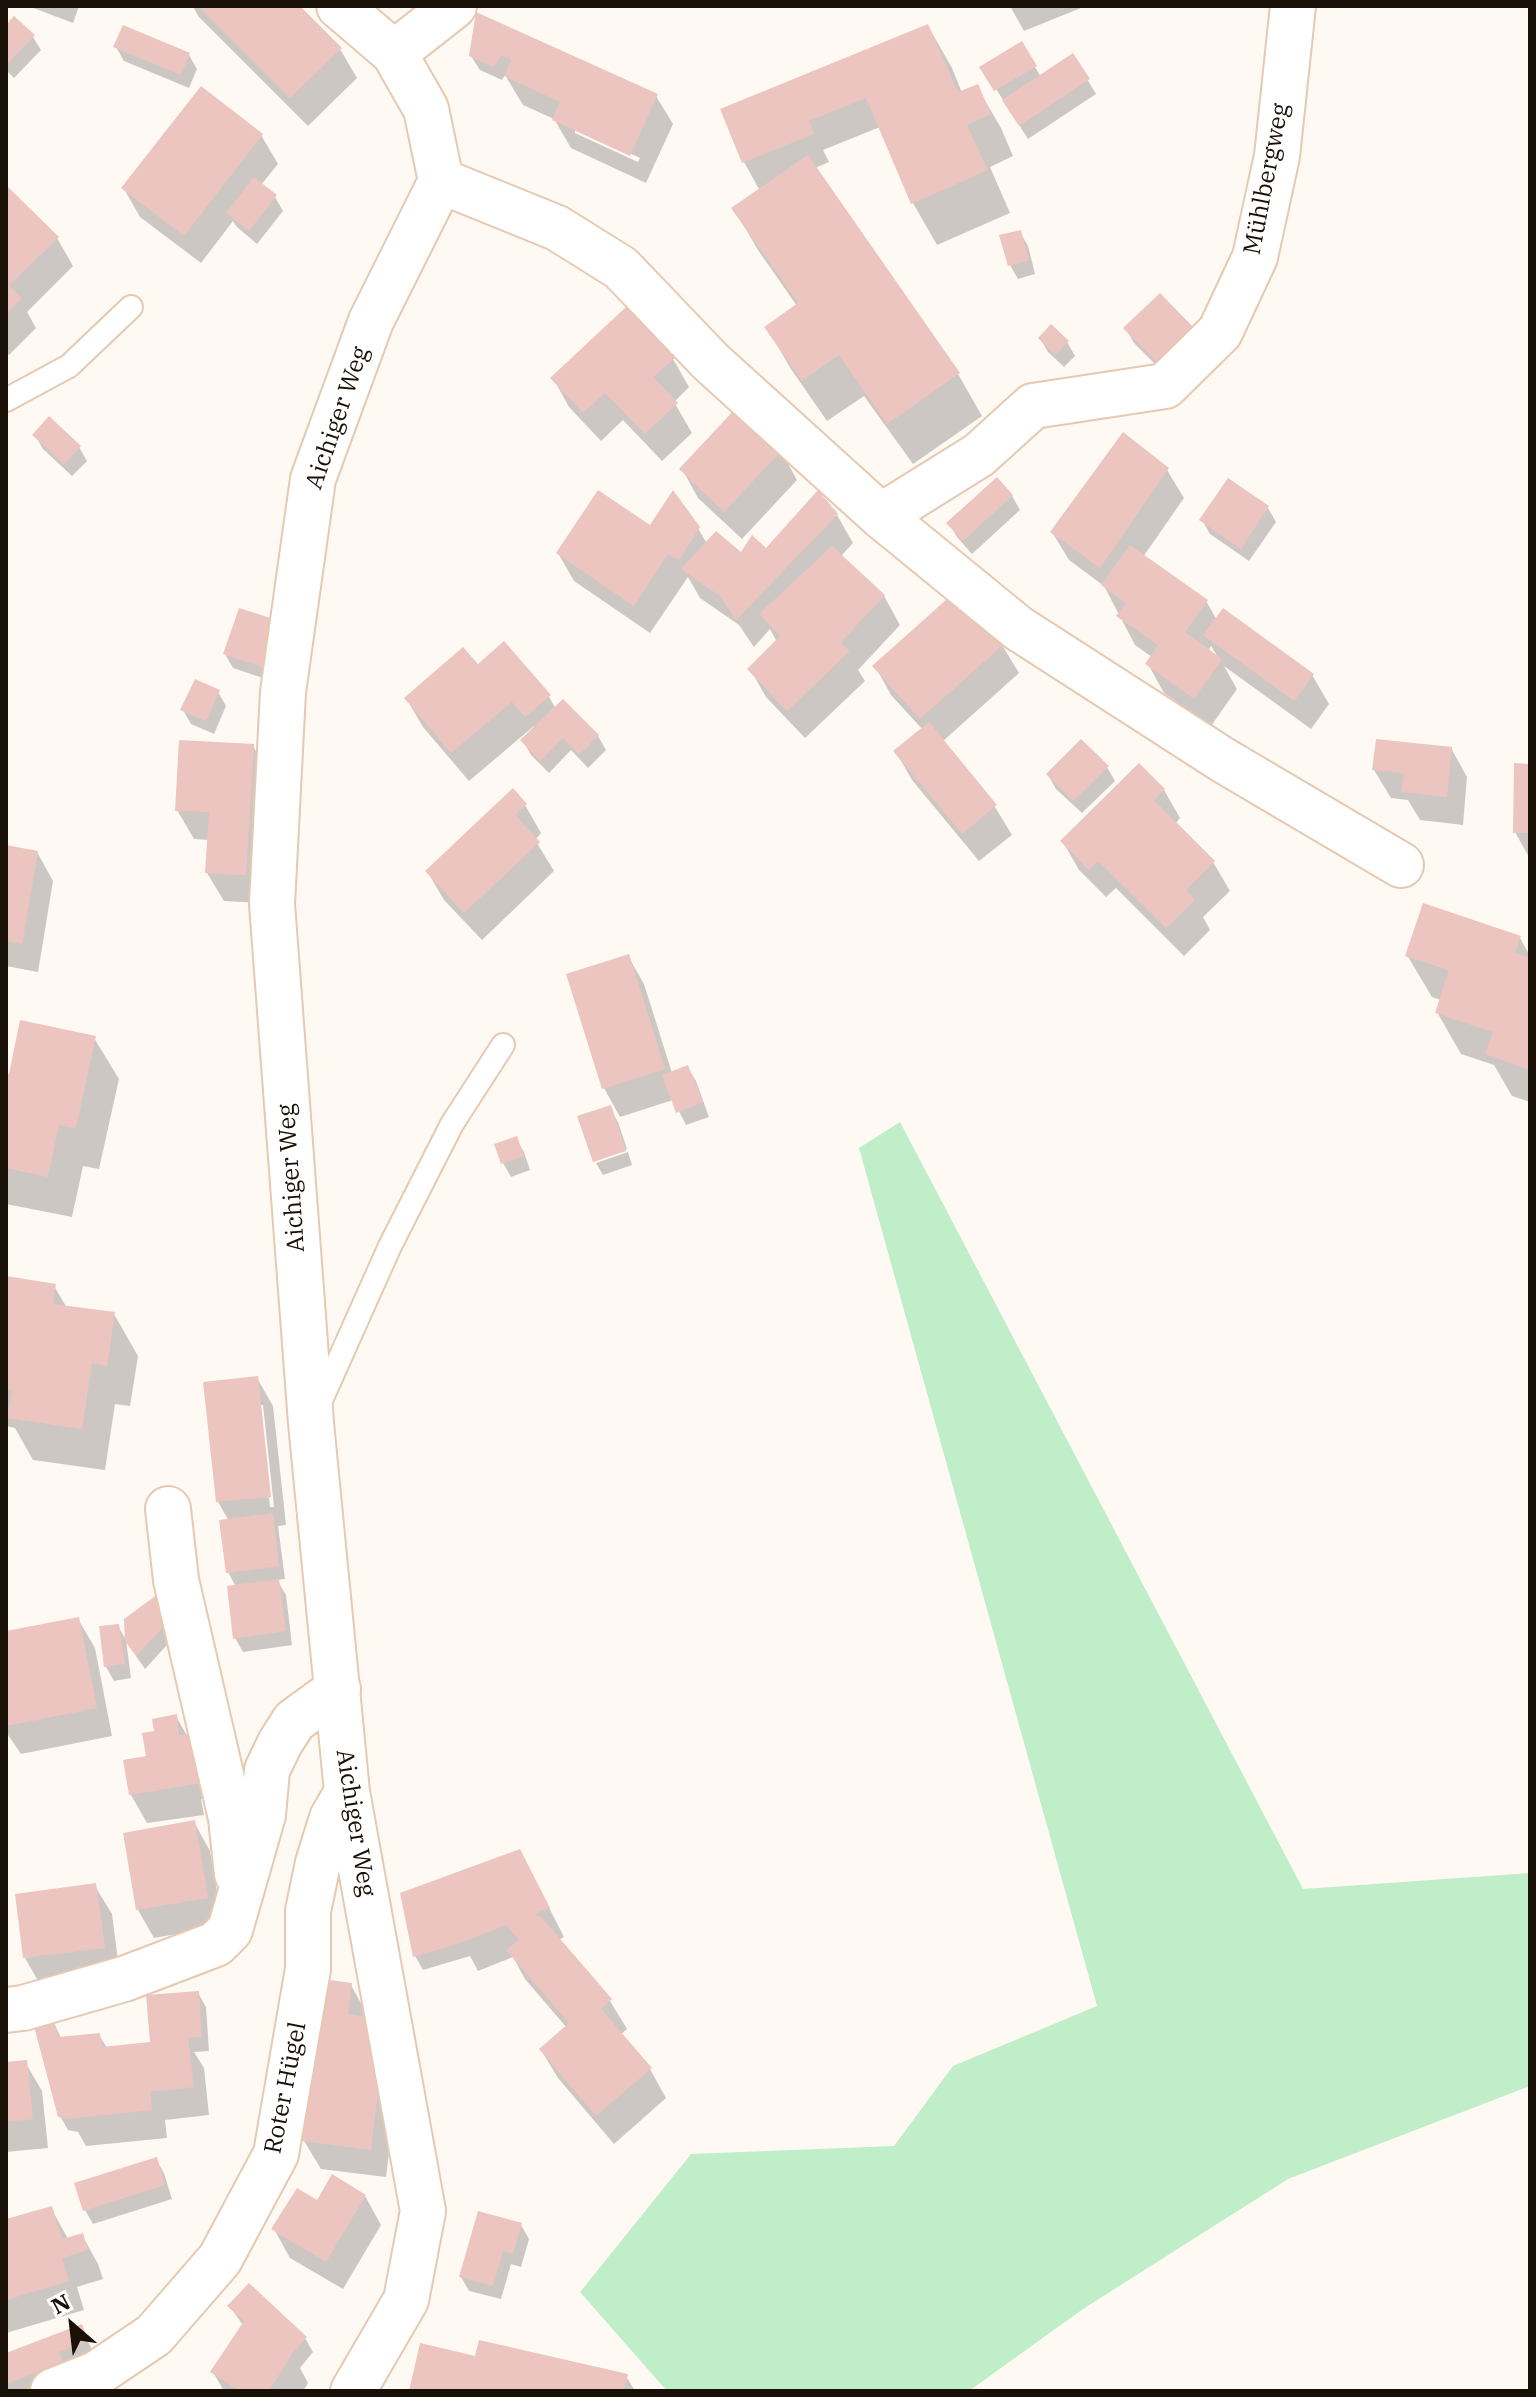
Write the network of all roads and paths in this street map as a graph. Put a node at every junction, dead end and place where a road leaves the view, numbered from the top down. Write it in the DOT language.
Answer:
graph roads {
  1 [pos="339,6"];
  2 [pos="454,6"];
  3 [pos="1293,6"];
  4 [pos="394,53"];
  5 [pos="441,181"];
  6 [pos="131,307"];
  7 [pos="6,400"];
  8 [pos="881,516"];
  9 [pos="1401,865"];
  10 [pos="503,1045"];
  11 [pos="311,1423"];
  12 [pos="168,1509"];
  13 [pos="338,1689"];
  14 [pos="347,1792"];
  15 [pos="240,1897"];
  16 [pos="6,2010"];
  17 [pos="53,2391"];
  18 [pos="353,2391"];
  1 -- 4 [label="street"];
  2 -- 4 [label="street"];
  3 -- 8 [label="street, Mühlbergweg"];
  4 -- 5 [label="street"];
  5 -- 8 [label="street"];
  5 -- 11 [label="street, Aichiger Weg"];
  6 -- 7 [label="lane"];
  8 -- 9 [label="street"];
  10 -- 11 [label="lane"];
  11 -- 13 [label="street, Aichiger Weg"];
  12 -- 15 [label="street"];
  13 -- 14 [label="street, Aichiger Weg"];
  13 -- 15 [label="street"];
  14 -- 17 [label="street, Roter Hügel"];
  14 -- 18 [label="street, Aichiger Weg"];
  15 -- 16 [label="street"];
}
